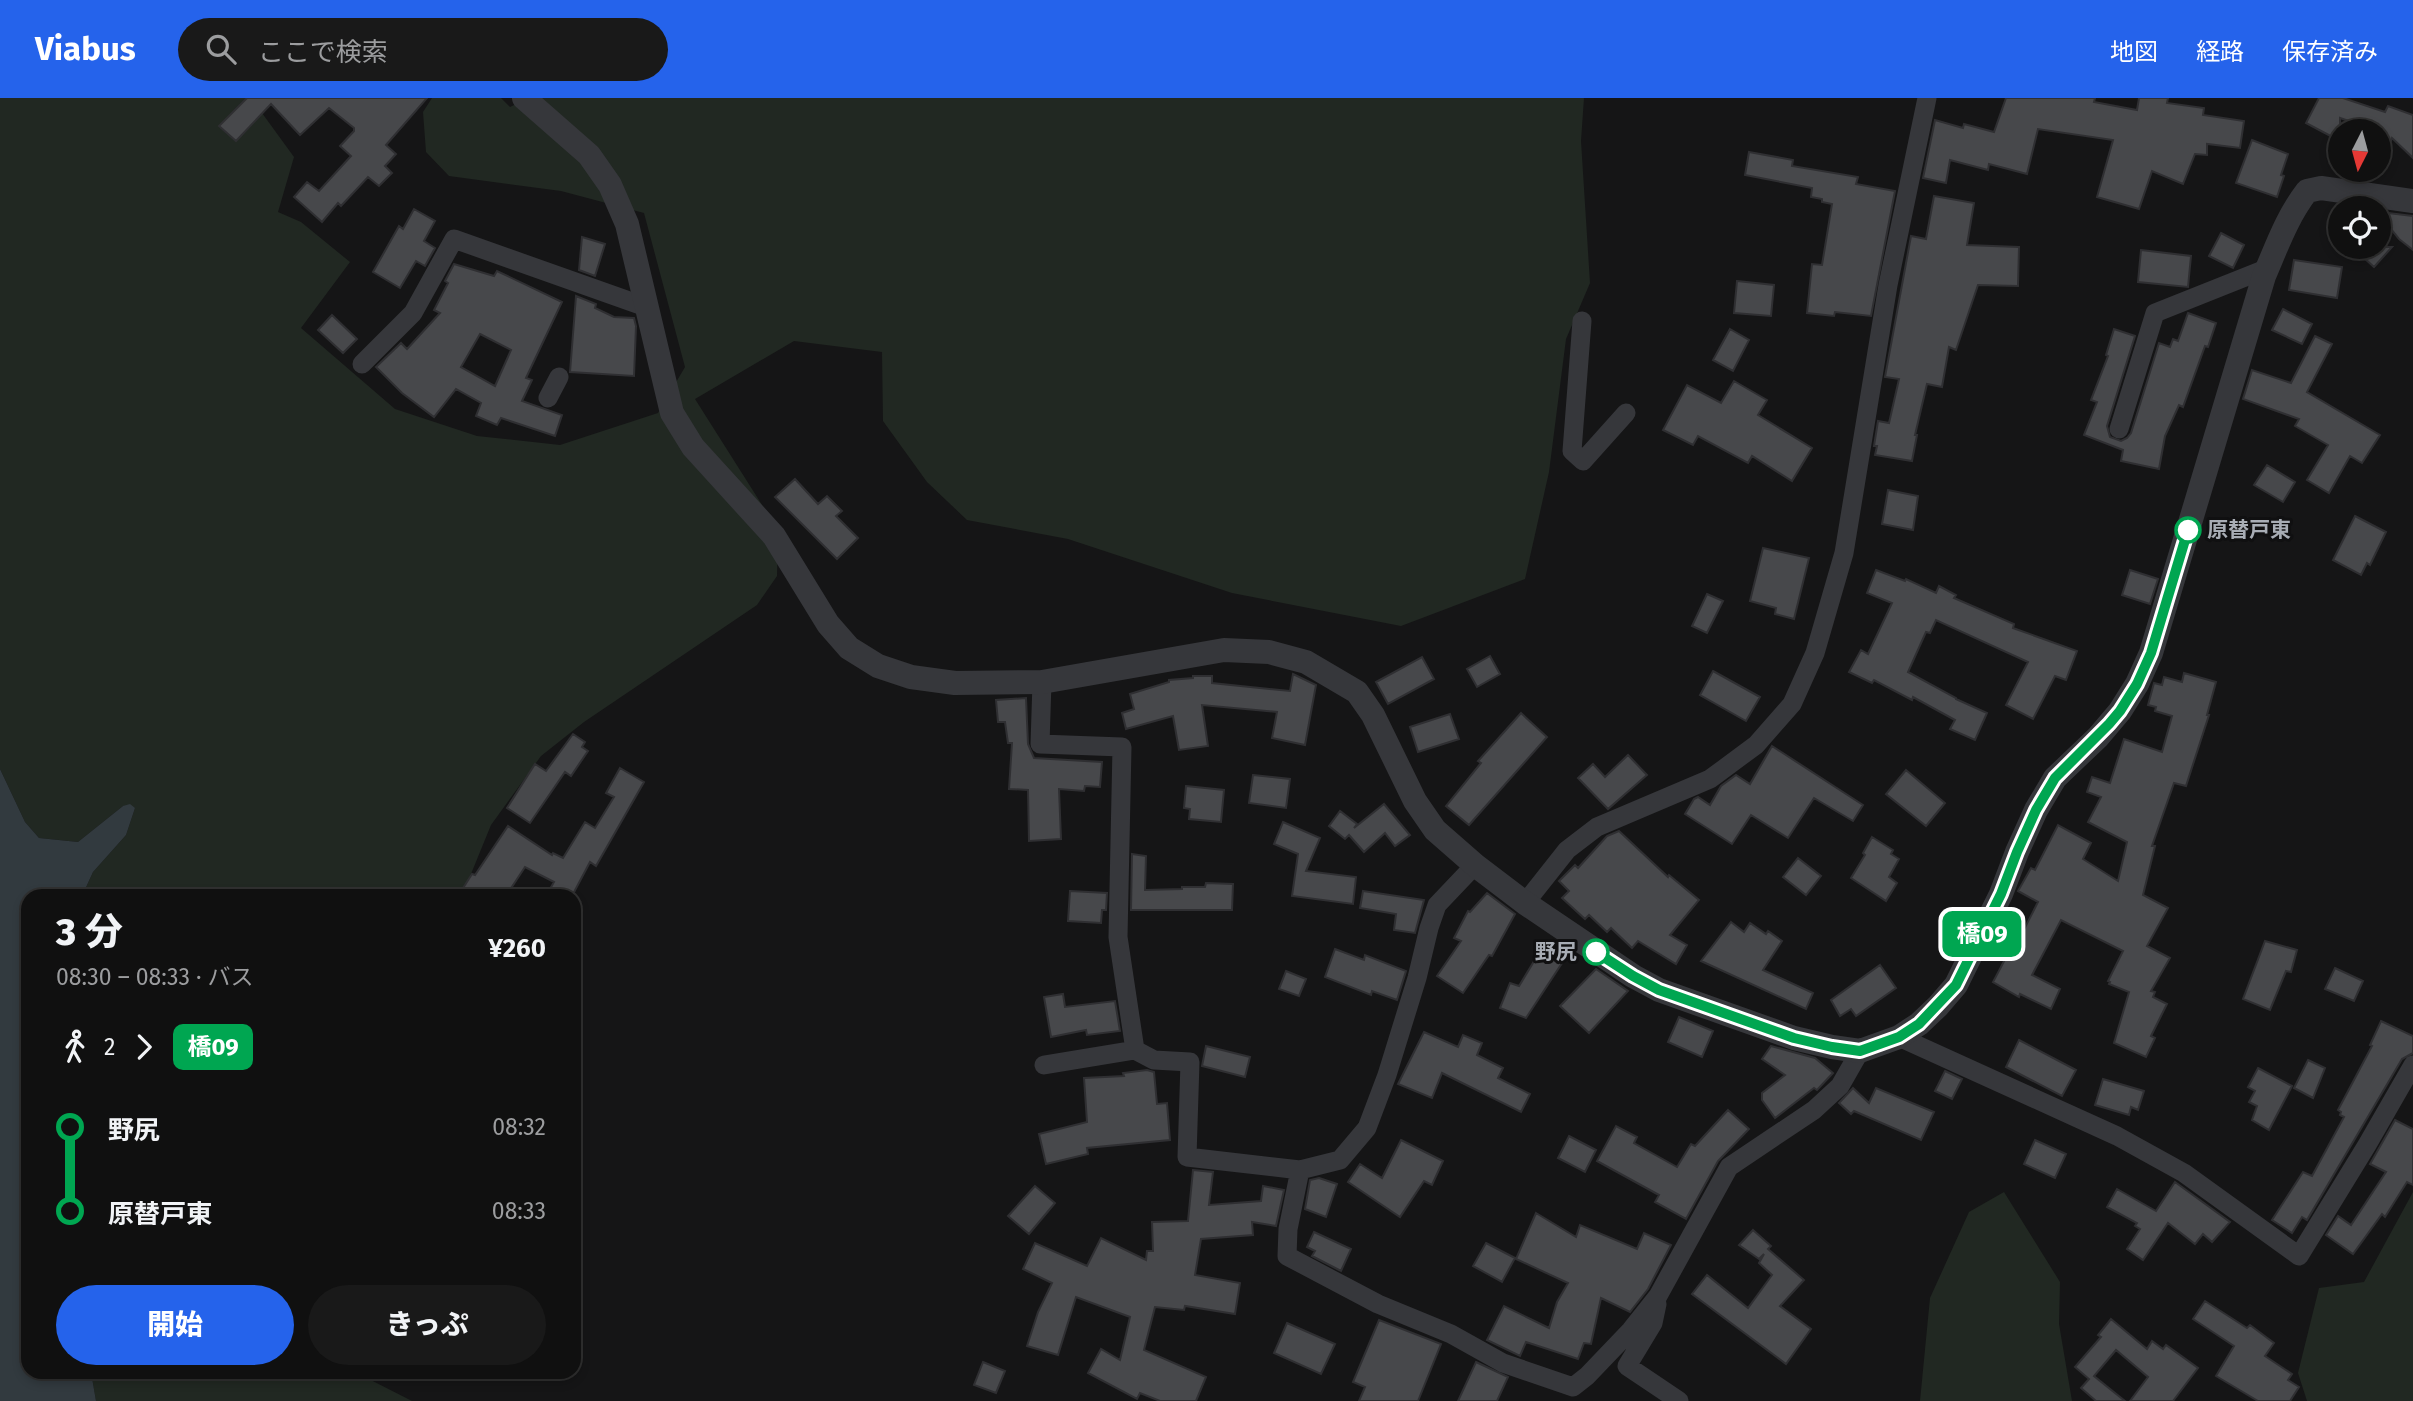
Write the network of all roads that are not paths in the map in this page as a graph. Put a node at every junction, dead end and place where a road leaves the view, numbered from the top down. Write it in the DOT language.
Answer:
graph roads {
  1 [pos="524,98"];
  2 [pos="1927,98"];
  3 [pos="2413,201"];
  4 [pos="2267,268"];
  5 [pos="646,307"];
  6 [pos="1582,321"];
  7 [pos="362,364"];
  8 [pos="558,377"];
  9 [pos="548,398"];
  10 [pos="1626,413"];
  11 [pos="2119,429"];
  12 [pos="1042,682"];
  13 [pos="1475,865"];
  14 [pos="1525,903"];
  15 [pos="1899,1037"];
  16 [pos="1135,1050"];
  17 [pos="1860,1051"];
  18 [pos="1044,1065"];
  19 [pos="2413,1065"];
  20 [pos="1300,1170"];
  21 [pos="1658,1296"];
  22 [pos="1679,1401"];
  1 -- 5 [label="street"];
  2 -- 14 [label="street"];
  3 -- 4 [label="street"];
  4 -- 11 [label="street"];
  4 -- 15 [label="street"];
  5 -- 7 [label="street"];
  5 -- 12 [label="street"];
  6 -- 10 [label="street"];
  8 -- 9 [label="street"];
  12 -- 13 [label="street"];
  12 -- 16 [label="street"];
  13 -- 14 [label="street"];
  13 -- 20 [label="street"];
  14 -- 17 [label="street"];
  15 -- 17 [label="street"];
  15 -- 19 [label="street"];
  16 -- 18 [label="street"];
  16 -- 20 [label="street"];
  17 -- 21 [label="street"];
  20 -- 21 [label="street"];
  21 -- 22 [label="street"];
}
